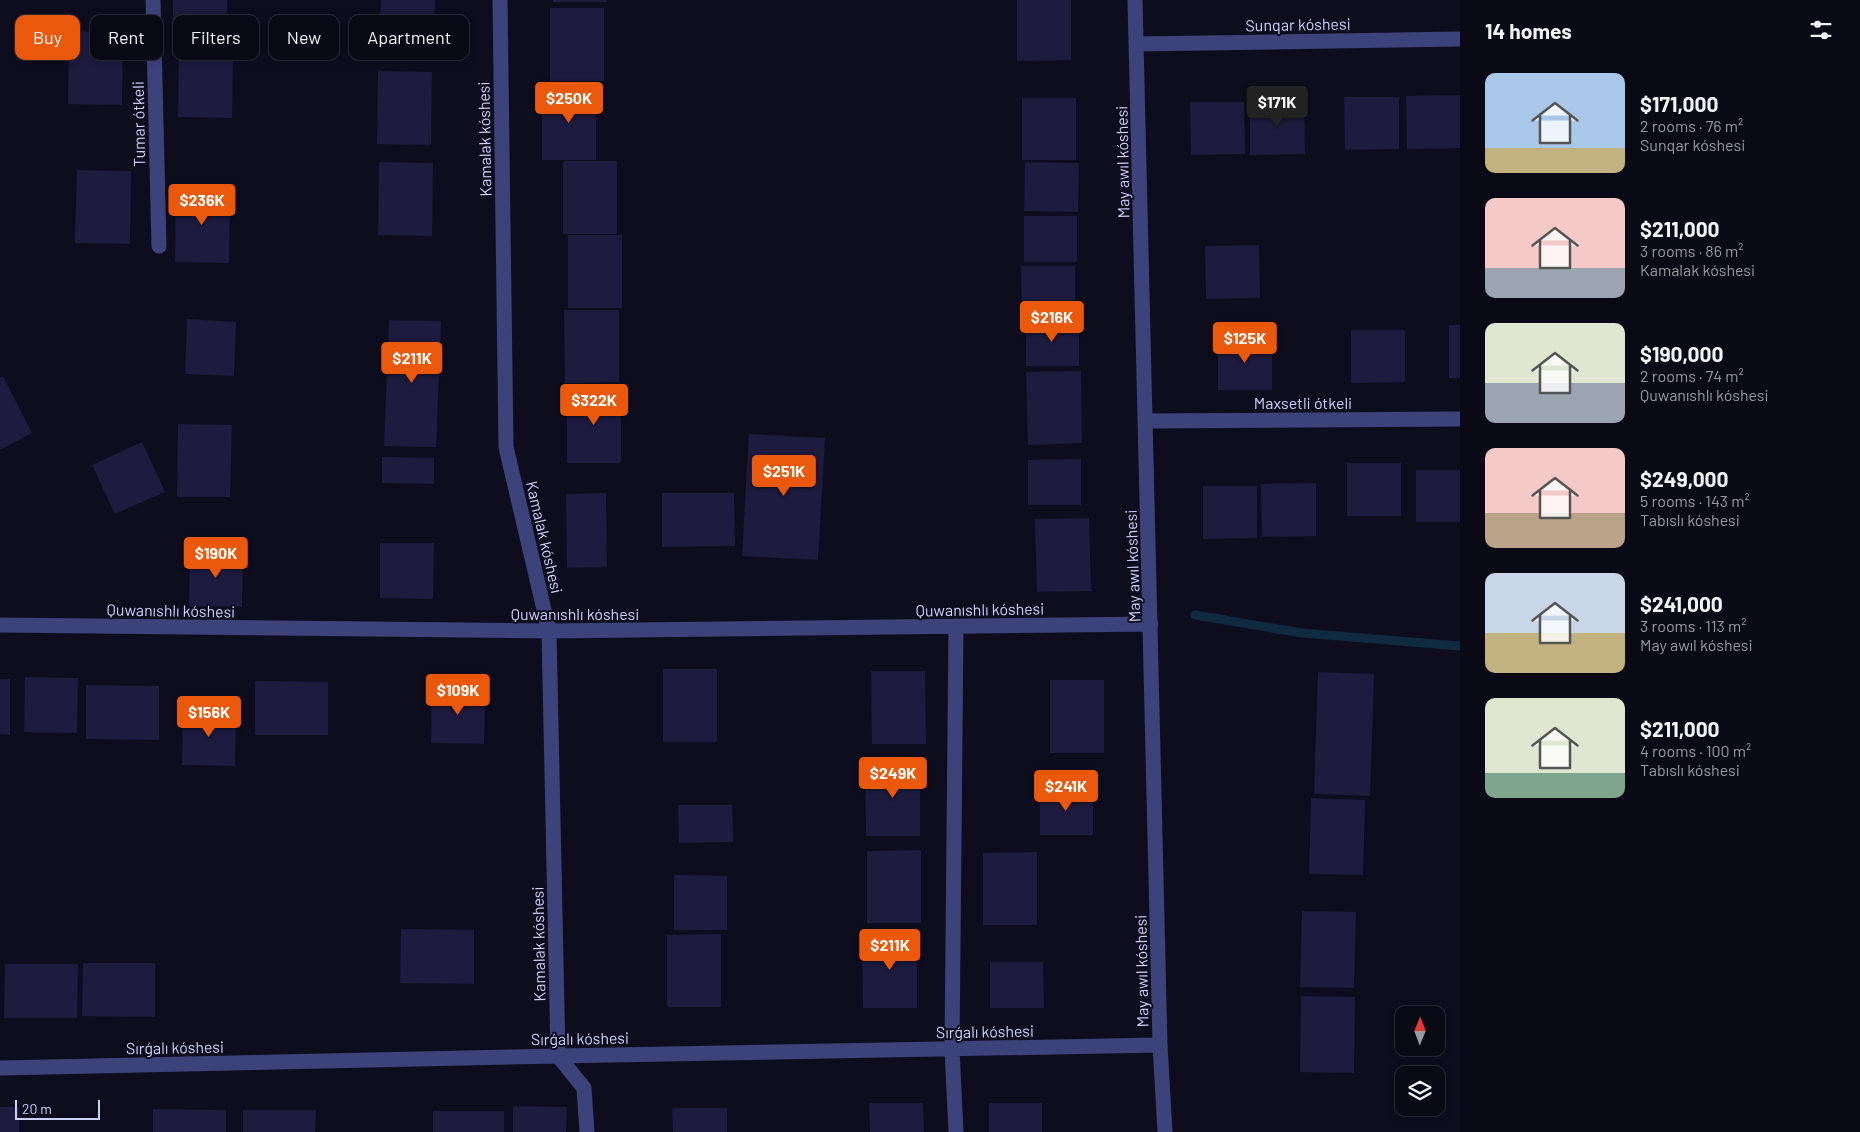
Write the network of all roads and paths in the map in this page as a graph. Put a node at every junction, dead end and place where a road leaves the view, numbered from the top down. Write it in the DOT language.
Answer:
graph roads {
  1 [pos="153,0"];
  2 [pos="500,0"];
  3 [pos="1135,0"];
  4 [pos="1460,39"];
  5 [pos="1136,44"];
  6 [pos="159,246"];
  7 [pos="1460,419"];
  8 [pos="1146,421"];
  9 [pos="1151,624"];
  10 [pos="0,625"];
  11 [pos="956,626"];
  12 [pos="550,631"];
  13 [pos="1160,1045"];
  14 [pos="952,1049"];
  15 [pos="558,1056"];
  16 [pos="0,1068"];
  17 [pos="587,1132"];
  18 [pos="956,1132"];
  19 [pos="1165,1132"];
  1 -- 6 [label="street, Tumar ótkeli"];
  2 -- 12 [label="street, Kamalak kóshesi"];
  3 -- 5 [label="street, May awıl kóshesi"];
  4 -- 5 [label="street, Sunqar kóshesi"];
  5 -- 8 [label="street, May awıl kóshesi"];
  7 -- 8 [label="street, Maxsetli ótkeli"];
  8 -- 9 [label="street, May awıl kóshesi"];
  9 -- 11 [label="street, Quwanıshlı kóshesi"];
  9 -- 13 [label="street, May awıl kóshesi"];
  10 -- 12 [label="street, Quwanıshlı kóshesi"];
  11 -- 12 [label="street, Quwanıshlı kóshesi"];
  11 -- 14 [label="street"];
  12 -- 15 [label="street, Kamalak kóshesi"];
  13 -- 14 [label="street, Sırǵalı kóshesi"];
  13 -- 19 [label="street, May awıl kóshesi"];
  14 -- 15 [label="street, Sırǵalı kóshesi"];
  14 -- 18 [label="street"];
  15 -- 16 [label="street, Sırǵalı kóshesi"];
  15 -- 17 [label="street"];
}
